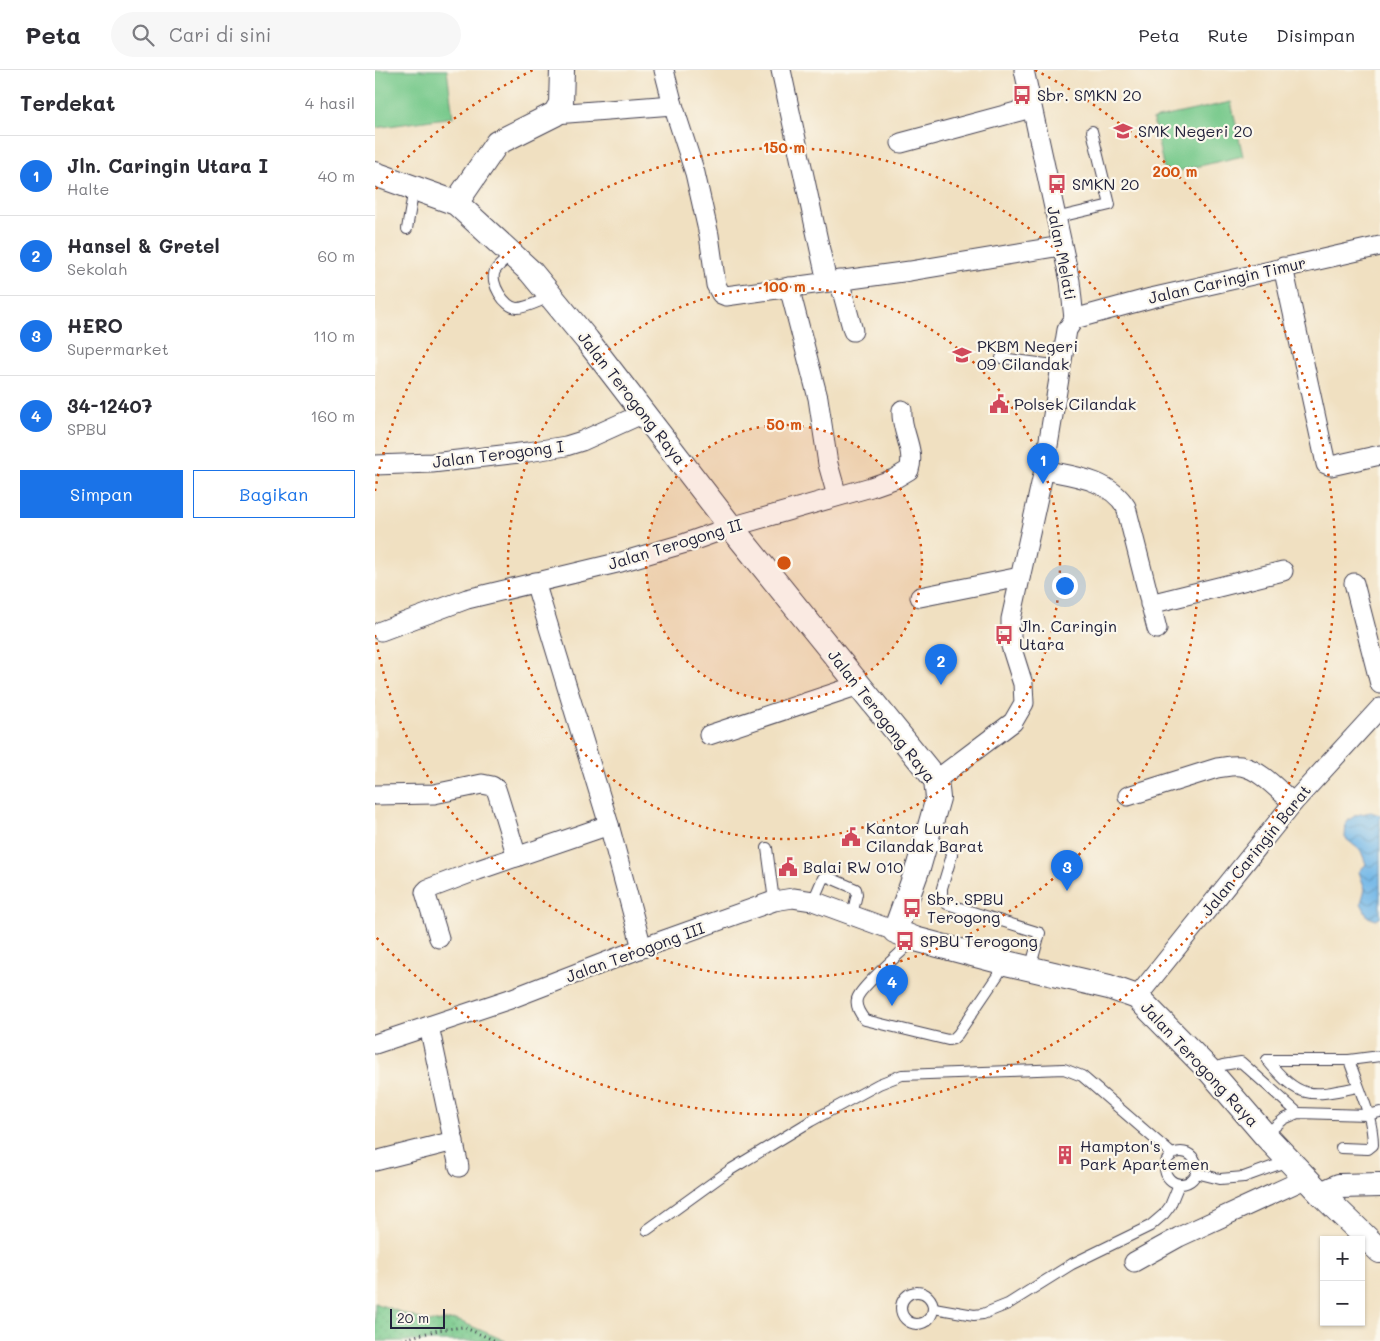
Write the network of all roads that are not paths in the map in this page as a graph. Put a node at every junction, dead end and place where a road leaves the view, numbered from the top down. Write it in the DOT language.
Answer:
graph roads {
  1 [pos="561,70"];
  2 [pos="664,70"];
  3 [pos="781,70"];
  4 [pos="1024,70"];
  5 [pos="673,105"];
  6 [pos="1031,108"];
  7 [pos="555,114"];
  8 [pos="1093,131"];
  9 [pos="901,143"];
  10 [pos="375,174"];
  11 [pos="415,188"];
  12 [pos="456,203"];
  13 [pos="1055,218"];
  14 [pos="407,229"];
  15 [pos="1061,246"];
  16 [pos="1380,246"];
  17 [pos="512,255"];
  18 [pos="1283,267"];
  19 [pos="833,281"];
  20 [pos="789,287"];
  21 [pos="551,296"];
  22 [pos="1074,319"];
  23 [pos="853,331"];
  24 [pos="1001,358"];
  25 [pos="1062,366"];
  26 [pos="902,410"];
  27 [pos="644,413"];
  28 [pos="1380,455"];
  29 [pos="375,465"];
  30 [pos="1044,470"];
  31 [pos="837,496"];
  32 [pos="731,526"];
  33 [pos="1283,571"];
  34 [pos="1020,577"];
  35 [pos="535,582"];
  36 [pos="1354,583"];
  37 [pos="921,597"];
  38 [pos="1150,604"];
  39 [pos="1157,629"];
  40 [pos="381,631"];
  41 [pos="1380,684"];
  42 [pos="859,685"];
  43 [pos="1380,708"];
  44 [pos="709,735"];
  45 [pos="936,780"];
  46 [pos="375,795"];
  47 [pos="1128,796"];
  48 [pos="1293,803"];
  49 [pos="609,825"];
  50 [pos="925,845"];
  51 [pos="767,848"];
  52 [pos="517,857"];
  53 [pos="813,900"];
  54 [pos="774,901"];
  55 [pos="852,915"];
  56 [pos="905,935"];
  57 [pos="439,938"];
  58 [pos="642,948"];
  59 [pos="1006,963"];
  60 [pos="1029,968"];
  61 [pos="1137,997"];
  62 [pos="429,1026"];
  63 [pos="375,1044"];
  64 [pos="1380,1056"];
  65 [pos="1349,1060"];
  66 [pos="1209,1070"];
  67 [pos="1358,1087"];
  68 [pos="1298,1112"];
  69 [pos="1380,1112"];
  70 [pos="1368,1114"];
  71 [pos="1265,1135"];
  72 [pos="454,1141"];
  73 [pos="1341,1148"];
  74 [pos="1172,1154"];
  75 [pos="1289,1160"];
  76 [pos="375,1161"];
  77 [pos="459,1167"];
  78 [pos="1196,1173"];
  79 [pos="1179,1184"];
  80 [pos="1380,1185"];
  81 [pos="1314,1186"];
  82 [pos="647,1230"];
  83 [pos="1380,1251"];
  84 [pos="1134,1262"];
  85 [pos="934,1308"];
  1 -- 7 [label="street"];
  2 -- 5 [label="street"];
  3 -- 19 [label="street"];
  4 -- 6 [label="street, Jalan Melati"];
  5 -- 7 [label="street"];
  5 -- 20 [label="street"];
  6 -- 9 [label="street"];
  6 -- 13 [label="street, Jalan Melati"];
  7 -- 12 [label="street"];
  8 -- 13 [label="lane"];
  10 -- 11 [label="street, Jalan Terogong Raya"];
  11 -- 12 [label="street, Jalan Terogong Raya"];
  11 -- 14 [label="lane"];
  12 -- 17 [label="street, Jalan Terogong Raya"];
  13 -- 15 [label="street, Jalan Melati"];
  15 -- 19 [label="street"];
  15 -- 22 [label="street, Jalan Melati"];
  16 -- 18 [label="street, Jalan Caringin Timur"];
  17 -- 21 [label="street, Jalan Terogong Raya"];
  17 -- 21 [label="lane"];
  18 -- 22 [label="street, Jalan Caringin Timur"];
  18 -- 28 [label="street"];
  19 -- 20 [label="street"];
  19 -- 23 [label="street"];
  20 -- 31 [label="street"];
  21 -- 27 [label="street, Jalan Terogong Raya"];
  22 -- 25 [label="street"];
  24 -- 25 [label="lane"];
  25 -- 30 [label="street"];
  26 -- 31 [label="street, Jalan Terogong II"];
  27 -- 29 [label="street, Jalan Terogong I"];
  27 -- 32 [label="street, Jalan Terogong Raya"];
  30 -- 34 [label="street"];
  30 -- 38 [label="street"];
  31 -- 32 [label="street, Jalan Terogong II"];
  32 -- 35 [label="street, Jalan Terogong II"];
  32 -- 42 [label="street, Jalan Terogong Raya"];
  33 -- 38 [label="street"];
  34 -- 37 [label="street"];
  34 -- 45 [label="street"];
  35 -- 40 [label="street, Jalan Terogong II"];
  35 -- 49 [label="street"];
  36 -- 41 [label="street"];
  38 -- 39 [label="street"];
  42 -- 44 [label="street"];
  42 -- 45 [label="street, Jalan Terogong Raya"];
  43 -- 48 [label="street, Jalan Caringin Barat"];
  45 -- 50 [label="street, Jalan Terogong Raya"];
  46 -- 52 [label="street"];
  47 -- 48 [label="street"];
  48 -- 61 [label="street, Jalan Caringin Barat"];
  49 -- 52 [label="street"];
  49 -- 58 [label="street"];
  50 -- 56 [label="street, Jalan Terogong Raya"];
  50 -- 60 [label="lane"];
  51 -- 54 [label="lane"];
  52 -- 57 [label="street"];
  53 -- 54 [label="street, Jalan Terogong III"];
  53 -- 55 [label="street, Jalan Terogong III"];
  53 -- 55 [label="lane"];
  54 -- 58 [label="street, Jalan Terogong III"];
  55 -- 56 [label="street, Jalan Terogong III"];
  56 -- 59 [label="street, Jalan Terogong Raya"];
  56 -- 59 [label="lane"];
  58 -- 62 [label="street, Jalan Terogong III"];
  59 -- 60 [label="street, Jalan Terogong Raya"];
  60 -- 61 [label="street, Jalan Terogong Raya"];
  61 -- 66 [label="street, Jalan Terogong Raya"];
  62 -- 63 [label="street, Jalan Terogong III"];
  62 -- 72 [label="street"];
  64 -- 65 [label="lane"];
  65 -- 67 [label="lane"];
  65 -- 67 [label="lane"];
  66 -- 68 [label="lane"];
  66 -- 71 [label="street, Jalan Terogong Raya"];
  67 -- 70 [label="lane"];
  68 -- 70 [label="lane"];
  68 -- 71 [label="lane"];
  69 -- 70 [label="lane"];
  70 -- 73 [label="lane"];
  71 -- 75 [label="street, Jalan Terogong Raya"];
  72 -- 76 [label="street"];
  72 -- 77 [label="street"];
  74 -- 78 [label="lane"];
  74 -- 79 [label="lane"];
  74 -- 82 [label="lane"];
  75 -- 78 [label="lane"];
  75 -- 81 [label="street, Jalan Terogong Raya"];
  78 -- 79 [label="lane"];
  79 -- 85 [label="lane"];
  80 -- 81 [label="street"];
  81 -- 83 [label="street, Jalan Terogong Raya"];
  81 -- 84 [label="street"];
}
